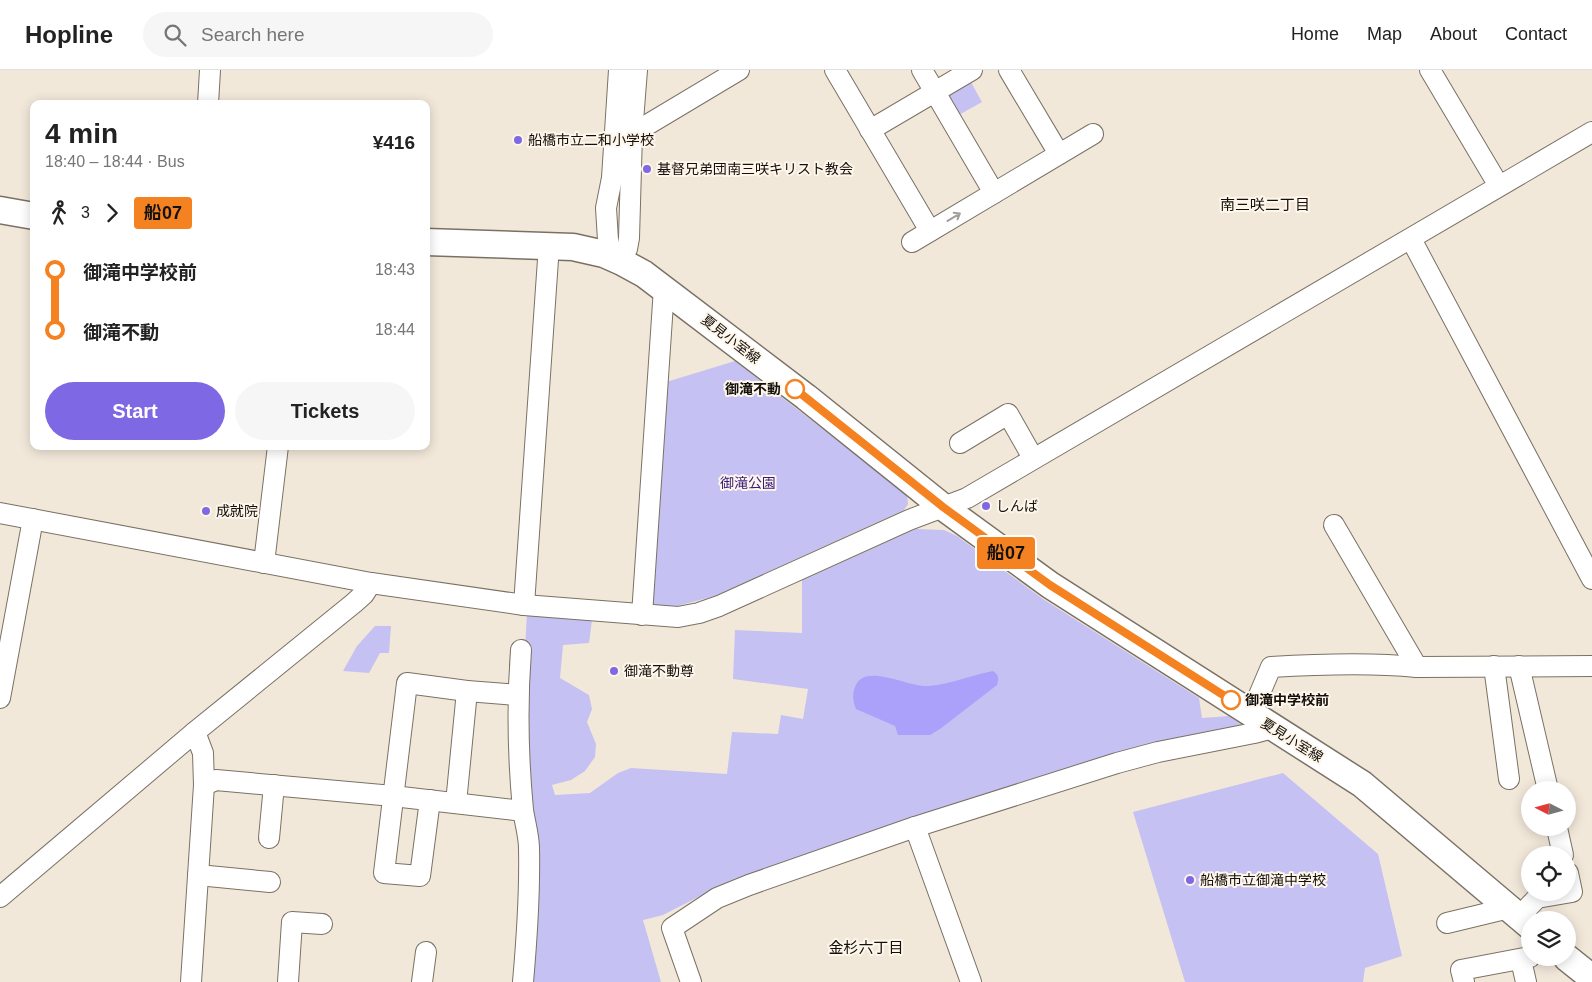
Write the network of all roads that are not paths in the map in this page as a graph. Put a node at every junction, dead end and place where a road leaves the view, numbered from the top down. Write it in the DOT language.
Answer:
graph roads {
  1 [pos="210,70"];
  2 [pos="619,70"];
  3 [pos="637,70"];
  4 [pos="739,70"];
  5 [pos="835,70"];
  6 [pos="922,70"];
  7 [pos="972,70"];
  8 [pos="1009,70"];
  9 [pos="1430,70"];
  10 [pos="935,92"];
  11 [pos="208,100"];
  12 [pos="870,130"];
  13 [pos="1592,132"];
  14 [pos="632,134"];
  15 [pos="1092,134"];
  16 [pos="1059,154"];
  17 [pos="1499,186"];
  18 [pos="994,193"];
  19 [pos="0,210"];
  20 [pos="30,215"];
  21 [pos="930,231"];
  22 [pos="1411,239"];
  23 [pos="430,242"];
  24 [pos="912,242"];
  25 [pos="549,245"];
  26 [pos="614,258"];
  27 [pos="664,288"];
  28 [pos="960,443"];
  29 [pos="278,450"];
  30 [pos="1033,458"];
  31 [pos="943,507"];
  32 [pos="0,513"];
  33 [pos="33,519"];
  34 [pos="1334,525"];
  35 [pos="264,563"];
  36 [pos="1592,580"];
  37 [pos="371,583"];
  38 [pos="524,604"];
  39 [pos="642,615"];
  40 [pos="521,650"];
  41 [pos="1494,666"];
  42 [pos="1519,666"];
  43 [pos="1592,666"];
  44 [pos="1417,667"];
  45 [pos="467,691"];
  46 [pos="518,695"];
  47 [pos="0,698"];
  48 [pos="1251,714"];
  49 [pos="1273,728"];
  50 [pos="195,732"];
  51 [pos="1509,779"];
  52 [pos="1546,781"];
  53 [pos="204,785"];
  54 [pos="274,785"];
  55 [pos="393,796"];
  56 [pos="430,800"];
  57 [pos="456,803"];
  58 [pos="524,811"];
  59 [pos="915,827"];
  60 [pos="270,838"];
  61 [pos="198,875"];
  62 [pos="270,882"];
  63 [pos="0,898"];
  64 [pos="1534,901"];
  65 [pos="1519,917"];
  66 [pos="1447,923"];
  67 [pos="322,924"];
  68 [pos="426,952"];
  69 [pos="1521,960"];
  70 [pos="1576,965"];
  71 [pos="1526,966"];
  72 [pos="1592,978"];
  73 [pos="190,982"];
  74 [pos="288,982"];
  75 [pos="422,982"];
  76 [pos="523,982"];
  77 [pos="691,982"];
  78 [pos="971,982"];
  79 [pos="1464,982"];
  80 [pos="1526,982"];
  1 -- 11 [label="street"];
  2 -- 26 [label="street"];
  3 -- 14 [label="street"];
  4 -- 14 [label="street"];
  5 -- 12 [label="street"];
  6 -- 10 [label="street"];
  7 -- 10 [label="street"];
  8 -- 16 [label="street"];
  9 -- 17 [label="street"];
  10 -- 12 [label="street"];
  10 -- 18 [label="street"];
  12 -- 21 [label="street"];
  13 -- 17 [label="street"];
  14 -- 26 [label="street"];
  15 -- 16 [label="street"];
  16 -- 18 [label="street"];
  17 -- 22 [label="street"];
  21 -- 18 [label="street, one-way"];
  19 -- 20 [label="main road"];
  21 -- 24 [label="street"];
  22 -- 30 [label="street"];
  22 -- 36 [label="street"];
  23 -- 25 [label="main road, 夏見小室線"];
  25 -- 26 [label="main road, 夏見小室線"];
  25 -- 38 [label="street"];
  26 -- 27 [label="main road, 夏見小室線"];
  27 -- 31 [label="main road, 夏見小室線"];
  27 -- 39 [label="street"];
  28 -- 30 [label="street"];
  29 -- 35 [label="street"];
  30 -- 31 [label="street"];
  31 -- 39 [label="street"];
  31 -- 48 [label="main road, 夏見小室線"];
  32 -- 33 [label="street"];
  33 -- 35 [label="street"];
  33 -- 47 [label="street"];
  34 -- 44 [label="street"];
  35 -- 37 [label="street"];
  37 -- 38 [label="street"];
  37 -- 50 [label="street"];
  38 -- 39 [label="street"];
  40 -- 46 [label="street"];
  41 -- 42 [label="street"];
  41 -- 44 [label="street"];
  41 -- 51 [label="street"];
  42 -- 43 [label="street"];
  42 -- 52 [label="street"];
  44 -- 48 [label="street"];
  45 -- 46 [label="street"];
  45 -- 55 [label="street"];
  45 -- 57 [label="street"];
  46 -- 58 [label="street"];
  48 -- 49 [label="main road, 夏見小室線"];
  49 -- 59 [label="street"];
  49 -- 65 [label="main road, 夏見小室線"];
  50 -- 53 [label="street"];
  50 -- 63 [label="street"];
  53 -- 54 [label="street"];
  53 -- 61 [label="street"];
  54 -- 55 [label="street"];
  54 -- 60 [label="street"];
  55 -- 56 [label="street"];
  55 -- 56 [label="street"];
  56 -- 57 [label="street"];
  57 -- 58 [label="street"];
  58 -- 76 [label="street"];
  59 -- 77 [label="street"];
  59 -- 78 [label="street"];
  61 -- 62 [label="street"];
  61 -- 73 [label="street"];
  64 -- 65 [label="street"];
  65 -- 66 [label="street"];
  67 -- 74 [label="street"];
  68 -- 75 [label="street"];
  69 -- 79 [label="street"];
  70 -- 72 [label="main road"];
  71 -- 80 [label="street"];
}
